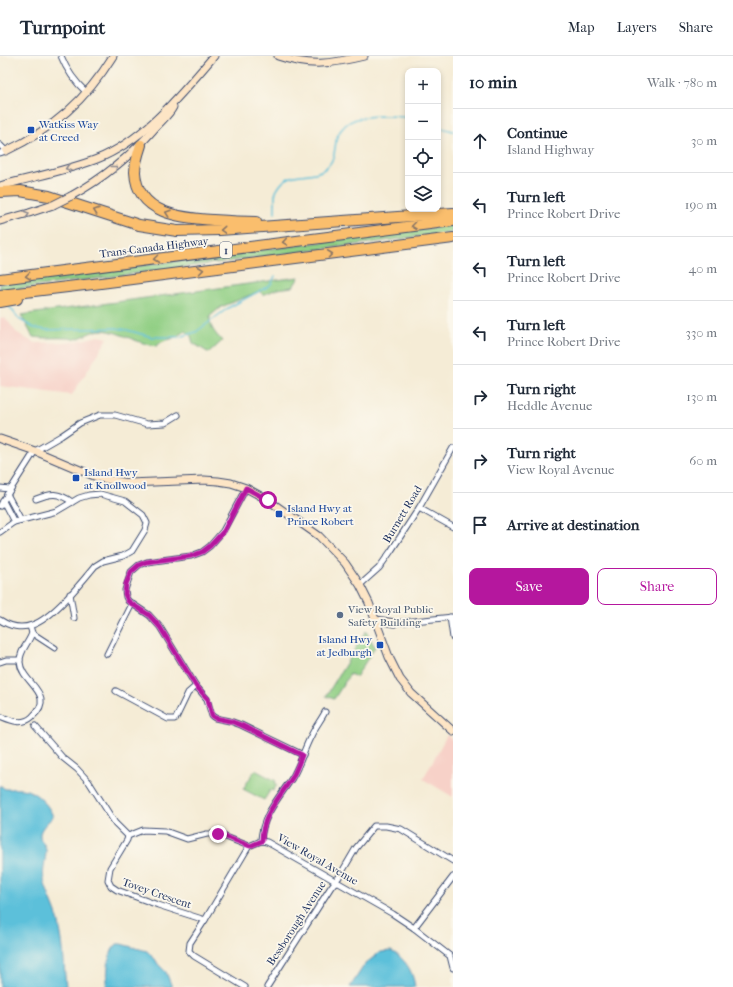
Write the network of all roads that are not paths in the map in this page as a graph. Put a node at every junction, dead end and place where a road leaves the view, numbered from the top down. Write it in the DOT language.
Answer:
graph roads {
  1 [pos="61,56"];
  2 [pos="113,56"];
  3 [pos="214,56"];
  4 [pos="278,56"];
  5 [pos="364,56"];
  6 [pos="87,93"];
  7 [pos="180,96"];
  8 [pos="0,145"];
  9 [pos="141,145"];
  10 [pos="3,152"];
  11 [pos="0,186"];
  12 [pos="0,192"];
  13 [pos="453,213"];
  14 [pos="0,221"];
  15 [pos="453,221"];
  16 [pos="318,223"];
  17 [pos="453,238"];
  18 [pos="0,279"];
  19 [pos="93,284"];
  20 [pos="0,295"];
  21 [pos="0,302"];
  22 [pos="178,415"];
  23 [pos="0,439"];
  24 [pos="453,448"];
  25 [pos="35,451"];
  26 [pos="0,488"];
  27 [pos="10,488"];
  28 [pos="246,488"];
  29 [pos="7,494"];
  30 [pos="36,499"];
  31 [pos="72,502"];
  32 [pos="1,503"];
  33 [pos="419,508"];
  34 [pos="21,520"];
  35 [pos="14,522"];
  36 [pos="453,527"];
  37 [pos="0,532"];
  38 [pos="360,585"];
  39 [pos="70,594"];
  40 [pos="132,604"];
  41 [pos="452,617"];
  42 [pos="74,618"];
  43 [pos="0,620"];
  44 [pos="376,620"];
  45 [pos="394,623"];
  46 [pos="30,626"];
  47 [pos="32,633"];
  48 [pos="381,635"];
  49 [pos="453,638"];
  50 [pos="55,648"];
  51 [pos="107,654"];
  52 [pos="20,660"];
  53 [pos="0,662"];
  54 [pos="196,686"];
  55 [pos="116,691"];
  56 [pos="325,712"];
  57 [pos="0,716"];
  58 [pos="35,726"];
  59 [pos="453,731"];
  60 [pos="302,755"];
  61 [pos="128,836"];
  62 [pos="262,841"];
  63 [pos="250,846"];
  64 [pos="453,861"];
  65 [pos="453,877"];
  66 [pos="336,881"];
  67 [pos="205,920"];
  68 [pos="414,928"];
  69 [pos="453,968"];
  70 [pos="245,987"];
  71 [pos="267,987"];
  1 -- 6 [label="street"];
  2 -- 6 [label="street"];
  3 -- 7 [label="street"];
  4 -- 5 [label="street"];
  6 -- 10 [label="street"];
  7 -- 9 [label="street"];
  7 -- 11 [label="street, one-way"];
  8 -- 10 [label="street"];
  14 -- 9 [label="street, one-way, bridge"];
  16 -- 9 [label="highway, one-way"];
  16 -- 12 [label="highway, one-way"];
  13 -- 16 [label="highway"];
  15 -- 18 [label="highway, Trans-Canada Highway / 1, one-way"];
  19 -- 17 [label="highway, 1, one-way"];
  19 -- 20 [label="highway, 1"];
  19 -- 21 [label="highway"];
  22 -- 25 [label="street"];
  23 -- 25 [label="street"];
  24 -- 33 [label="street, Burnett Road"];
  25 -- 27 [label="street"];
  25 -- 28 [label="street"];
  26 -- 27 [label="street"];
  27 -- 29 [label="street"];
  28 -- 38 [label="street"];
  28 -- 40 [label="street"];
  29 -- 32 [label="street"];
  29 -- 34 [label="street"];
  30 -- 31 [label="street"];
  31 -- 34 [label="street"];
  31 -- 39 [label="street"];
  32 -- 35 [label="street"];
  33 -- 36 [label="street"];
  33 -- 38 [label="street, Burnett Road"];
  34 -- 35 [label="street"];
  35 -- 37 [label="street"];
  38 -- 44 [label="street"];
  39 -- 42 [label="street"];
  39 -- 46 [label="street"];
  40 -- 51 [label="street"];
  40 -- 54 [label="street"];
  41 -- 45 [label="street"];
  41 -- 49 [label="street"];
  43 -- 46 [label="street"];
  44 -- 45 [label="street"];
  44 -- 48 [label="street"];
  45 -- 48 [label="street"];
  46 -- 47 [label="street"];
  47 -- 50 [label="street"];
  47 -- 52 [label="street"];
  48 -- 59 [label="street"];
  52 -- 53 [label="street"];
  52 -- 57 [label="street"];
  54 -- 55 [label="street"];
  54 -- 60 [label="street"];
  56 -- 60 [label="street"];
  58 -- 61 [label="street"];
  60 -- 62 [label="street"];
  61 -- 63 [label="street"];
  61 -- 67 [label="street, Tovey Crescent"];
  62 -- 63 [label="street, View Royal Avenue"];
  62 -- 66 [label="street, View Royal Avenue"];
  63 -- 67 [label="street"];
  64 -- 66 [label="street, Bessborough Avenue"];
  65 -- 68 [label="street"];
  66 -- 68 [label="street, View Royal Avenue"];
  66 -- 71 [label="street, Bessborough Avenue"];
  67 -- 70 [label="street"];
  68 -- 69 [label="street, View Royal Avenue"];
}
